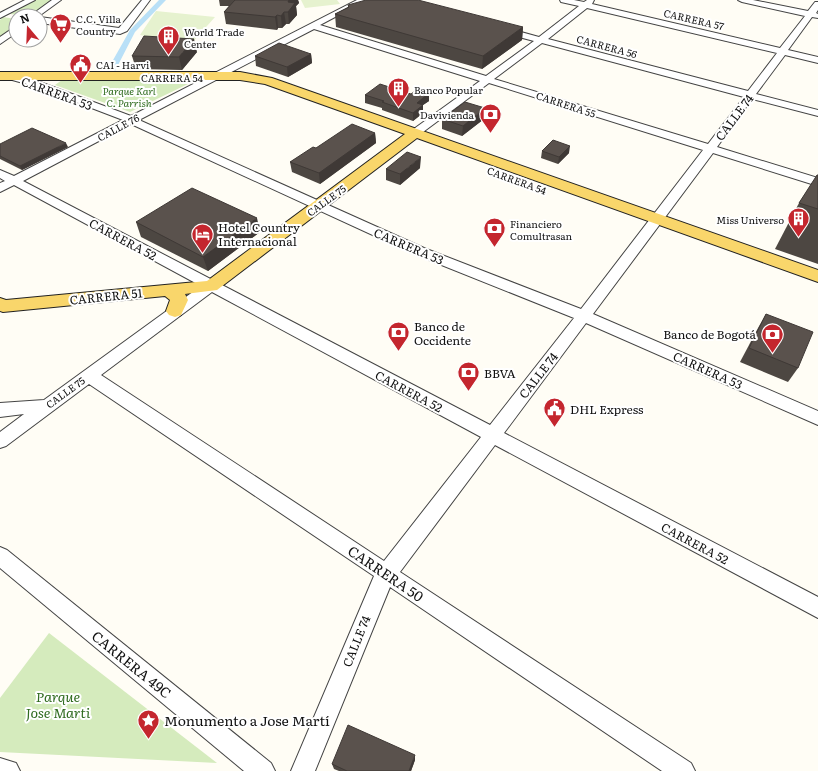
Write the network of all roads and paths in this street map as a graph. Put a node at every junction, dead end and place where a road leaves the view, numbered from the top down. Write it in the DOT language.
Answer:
graph roads {
  1 [pos="31,0"];
  2 [pos="58,0"];
  3 [pos="146,0"];
  4 [pos="363,0"];
  5 [pos="564,0"];
  6 [pos="742,0"];
  7 [pos="759,0"];
  8 [pos="589,3"];
  9 [pos="46,8"];
  10 [pos="815,12"];
  11 [pos="0,15"];
  12 [pos="48,21"];
  13 [pos="313,26"];
  14 [pos="496,28"];
  15 [pos="541,40"];
  16 [pos="783,52"];
  17 [pos="818,60"];
  18 [pos="230,69"];
  19 [pos="4,76"];
  20 [pos="184,77"];
  21 [pos="215,77"];
  22 [pos="486,79"];
  23 [pos="750,95"];
  24 [pos="818,114"];
  25 [pos="131,120"];
  26 [pos="410,136"];
  27 [pos="709,150"];
  28 [pos="0,173"];
  29 [pos="14,181"];
  30 [pos="818,182"];
  31 [pos="0,188"];
  32 [pos="318,205"];
  33 [pos="654,224"];
  34 [pos="818,283"];
  35 [pos="211,286"];
  36 [pos="166,290"];
  37 [pos="1,306"];
  38 [pos="175,311"];
  39 [pos="584,316"];
  40 [pos="88,375"];
  41 [pos="46,406"];
  42 [pos="0,410"];
  43 [pos="818,418"];
  44 [pos="492,435"];
  45 [pos="0,441"];
  46 [pos="0,556"];
  47 [pos="387,573"];
  48 [pos="818,608"];
  49 [pos="0,770"];
  50 [pos="8,771"];
  51 [pos="263,771"];
  52 [pos="303,771"];
  53 [pos="683,771"];
  1 -- 11 [label="street"];
  2 -- 9 [label="street"];
  3 -- 12 [label="street"];
  4 -- 13 [label="street, CALLE 76"];
  5 -- 8 [label="street, CARRERA 57"];
  6 -- 10 [label="street"];
  7 -- 10 [label="street"];
  8 -- 15 [label="street, CALLE 75"];
  8 -- 16 [label="street, CARRERA 57"];
  10 -- 16 [label="street, CALLE 74"];
  13 -- 18 [label="street, CALLE 76"];
  13 -- 22 [label="street, CARRERA 55"];
  14 -- 15 [label="street, CARRERA 56"];
  15 -- 22 [label="street, CALLE 75"];
  15 -- 23 [label="street, CARRERA 56"];
  16 -- 17 [label="street, CARRERA 57"];
  16 -- 23 [label="street, CALLE 74"];
  18 -- 20 [label="main road"];
  18 -- 21 [label="street, CALLE 76"];
  19 -- 20 [label="main road, CARRERA 54"];
  19 -- 25 [label="street, CARRERA 53"];
  20 -- 21 [label="main road, CARRERA 54"];
  21 -- 25 [label="street, CALLE 76"];
  21 -- 26 [label="main road, CARRERA 54"];
  22 -- 26 [label="street, CALLE 75"];
  22 -- 27 [label="street, CARRERA 55"];
  23 -- 24 [label="street, CARRERA 56"];
  23 -- 27 [label="street, CALLE 74"];
  25 -- 29 [label="street, CALLE 76"];
  25 -- 32 [label="street, CARRERA 53"];
  26 -- 32 [label="main road, CALLE 75"];
  26 -- 33 [label="main road, CARRERA 54"];
  27 -- 30 [label="street, CARRERA 55"];
  27 -- 33 [label="street, CALLE 74"];
  28 -- 29 [label="street, CARRERA 52"];
  29 -- 31 [label="street, CALLE 76"];
  29 -- 35 [label="street, CARRERA 52"];
  32 -- 35 [label="main road, CALLE 75"];
  32 -- 39 [label="street, CARRERA 53"];
  33 -- 34 [label="main road, CARRERA 54"];
  33 -- 39 [label="street, CALLE 74"];
  35 -- 36 [label="main road, CARRERA 51"];
  35 -- 38 [label="street, CALLE 75"];
  35 -- 44 [label="street, CARRERA 52"];
  36 -- 37 [label="main road, CARRERA 51"];
  36 -- 38 [label="main road"];
  38 -- 40 [label="street, CALLE 75"];
  39 -- 43 [label="street, CARRERA 53"];
  39 -- 44 [label="street, CALLE 74"];
  40 -- 41 [label="street, CALLE 75"];
  40 -- 47 [label="street, CARRERA 50"];
  41 -- 42 [label="street"];
  41 -- 45 [label="street, CALLE 75"];
  44 -- 47 [label="street, CALLE 74"];
  44 -- 48 [label="street, CARRERA 52"];
  46 -- 51 [label="street, CARRERA 49C"];
  47 -- 52 [label="street, CALLE 74"];
  47 -- 53 [label="street, CARRERA 50"];
  49 -- 50 [label="street"];
}
